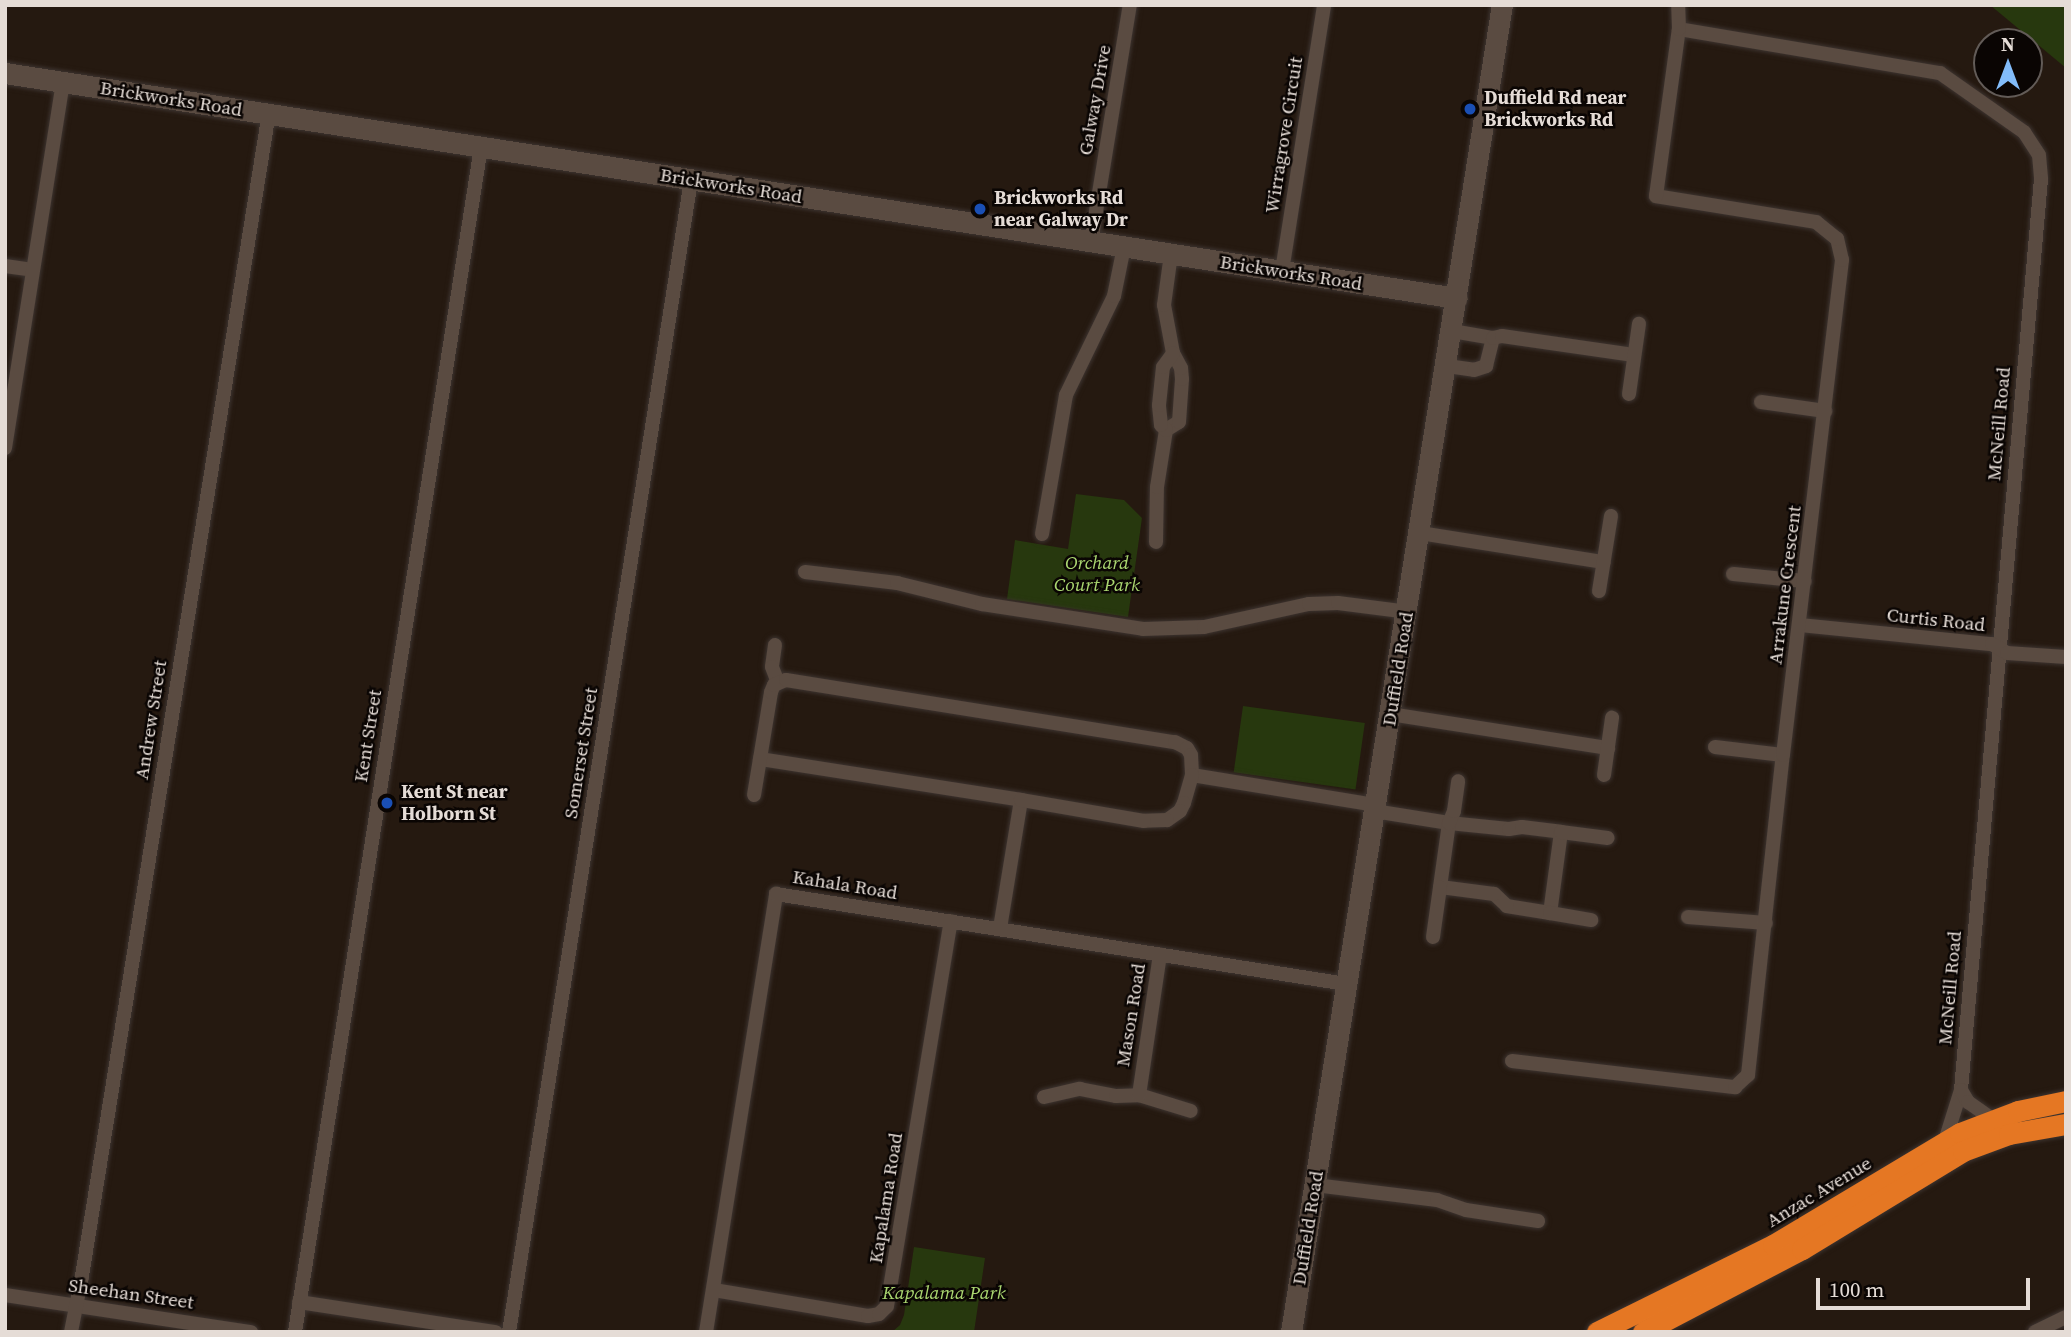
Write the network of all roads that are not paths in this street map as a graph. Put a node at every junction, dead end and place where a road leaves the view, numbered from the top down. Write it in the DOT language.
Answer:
graph roads {
  1 [pos="1130,5"];
  2 [pos="1324,5"];
  3 [pos="1502,5"];
  4 [pos="1678,5"];
  5 [pos="1679,29"];
  6 [pos="5,73"];
  7 [pos="63,82"];
  8 [pos="269,113"];
  9 [pos="481,147"];
  10 [pos="691,180"];
  11 [pos="1091,242"];
  12 [pos="1124,247"];
  13 [pos="1175,255"];
  14 [pos="5,266"];
  15 [pos="33,270"];
  16 [pos="1282,271"];
  17 [pos="1457,298"];
  18 [pos="1639,324"];
  19 [pos="1452,331"];
  20 [pos="1493,338"];
  21 [pos="1173,353"];
  22 [pos="1634,355"];
  23 [pos="1447,366"];
  24 [pos="1629,394"];
  25 [pos="1761,402"];
  26 [pos="1825,411"];
  27 [pos="1166,429"];
  28 [pos="5,448"];
  29 [pos="1611,516"];
  30 [pos="1420,533"];
  31 [pos="1042,534"];
  32 [pos="1156,542"];
  33 [pos="1604,562"];
  34 [pos="805,572"];
  35 [pos="1733,574"];
  36 [pos="1805,581"];
  37 [pos="1599,590"];
  38 [pos="1408,612"];
  39 [pos="1800,625"];
  40 [pos="775,645"];
  41 [pos="2000,649"];
  42 [pos="2066,657"];
  43 [pos="778,682"];
  44 [pos="1390,714"];
  45 [pos="1612,718"];
  46 [pos="1714,747"];
  47 [pos="1608,748"];
  48 [pos="1783,755"];
  49 [pos="761,759"];
  50 [pos="1192,775"];
  51 [pos="1604,775"];
  52 [pos="1458,780"];
  53 [pos="754,795"];
  54 [pos="1021,800"];
  55 [pos="1375,808"];
  56 [pos="1449,823"];
  57 [pos="1560,832"];
  58 [pos="1608,838"];
  59 [pos="1440,887"];
  60 [pos="1550,913"];
  61 [pos="1688,917"];
  62 [pos="1591,920"];
  63 [pos="951,921"];
  64 [pos="1766,923"];
  65 [pos="1000,928"];
  66 [pos="1433,937"];
  67 [pos="1160,955"];
  68 [pos="1346,984"];
  69 [pos="1512,1061"];
  70 [pos="1140,1088"];
  71 [pos="1961,1090"];
  72 [pos="1044,1097"];
  73 [pos="2066,1101"];
  74 [pos="1191,1111"];
  75 [pos="1992,1119"];
  76 [pos="2066,1124"];
  77 [pos="1945,1140"];
  78 [pos="1314,1185"];
  79 [pos="1538,1220"];
  80 [pos="715,1290"];
  81 [pos="5,1295"];
  82 [pos="299,1302"];
  83 [pos="76,1306"];
  84 [pos="2066,1317"];
  85 [pos="71,1332"];
  86 [pos="251,1332"];
  87 [pos="295,1332"];
  88 [pos="496,1332"];
  89 [pos="509,1332"];
  90 [pos="706,1332"];
  91 [pos="1291,1332"];
  92 [pos="1597,1332"];
  93 [pos="1643,1332"];
  94 [pos="2035,1332"];
  1 -- 11 [label="street, Galway Drive"];
  2 -- 16 [label="street, Wirragrove Circuit"];
  3 -- 17 [label="street, Duffield Road"];
  4 -- 5 [label="street, Arrakune Crescent"];
  5 -- 26 [label="street, Arrakune Crescent"];
  5 -- 41 [label="street, McNeill Road"];
  6 -- 7 [label="street, Brickworks Road"];
  7 -- 8 [label="street, Brickworks Road"];
  7 -- 15 [label="street"];
  8 -- 9 [label="street, Brickworks Road"];
  8 -- 83 [label="street, Andrew Street"];
  9 -- 10 [label="street, Brickworks Road"];
  9 -- 82 [label="street, Kent Street"];
  10 -- 11 [label="street, Brickworks Road"];
  10 -- 89 [label="street, Somerset Street"];
  11 -- 12 [label="street, Brickworks Road"];
  12 -- 13 [label="street, Brickworks Road"];
  12 -- 31 [label="street"];
  13 -- 16 [label="street, Brickworks Road"];
  13 -- 21 [label="street"];
  14 -- 15 [label="street"];
  15 -- 28 [label="street"];
  16 -- 17 [label="street, Brickworks Road"];
  17 -- 19 [label="street, Duffield Road"];
  18 -- 22 [label="street"];
  19 -- 20 [label="street"];
  19 -- 23 [label="street, Duffield Road"];
  20 -- 22 [label="street"];
  20 -- 23 [label="street"];
  21 -- 27 [label="street"];
  21 -- 27 [label="street"];
  22 -- 24 [label="street"];
  23 -- 30 [label="street, Duffield Road"];
  25 -- 26 [label="street"];
  26 -- 36 [label="street, Arrakune Crescent"];
  27 -- 32 [label="street"];
  29 -- 33 [label="street"];
  30 -- 33 [label="street"];
  30 -- 38 [label="street, Duffield Road"];
  33 -- 37 [label="street"];
  34 -- 38 [label="street"];
  35 -- 36 [label="street"];
  36 -- 39 [label="street, Arrakune Crescent"];
  38 -- 44 [label="street, Duffield Road"];
  39 -- 41 [label="street, Curtis Road"];
  39 -- 48 [label="street, Arrakune Crescent"];
  40 -- 43 [label="street"];
  41 -- 42 [label="street, Curtis Road"];
  41 -- 71 [label="street, McNeill Road"];
  43 -- 49 [label="street"];
  43 -- 50 [label="street"];
  44 -- 47 [label="street"];
  44 -- 55 [label="street, Duffield Road"];
  45 -- 47 [label="street"];
  46 -- 48 [label="street"];
  47 -- 51 [label="street"];
  48 -- 64 [label="street, Arrakune Crescent"];
  49 -- 53 [label="street"];
  49 -- 54 [label="street"];
  50 -- 54 [label="street"];
  50 -- 55 [label="street"];
  52 -- 56 [label="street"];
  54 -- 65 [label="street"];
  55 -- 56 [label="street"];
  55 -- 68 [label="street, Duffield Road"];
  56 -- 57 [label="street"];
  56 -- 59 [label="street"];
  57 -- 58 [label="street"];
  57 -- 60 [label="street"];
  59 -- 60 [label="street"];
  59 -- 66 [label="street"];
  60 -- 62 [label="street"];
  61 -- 64 [label="street"];
  63 -- 65 [label="street, Kahala Road"];
  63 -- 80 [label="street, Kapalama Road"];
  63 -- 80 [label="street, Kahala Road"];
  64 -- 69 [label="street, Arrakune Crescent"];
  65 -- 67 [label="street, Kahala Road"];
  67 -- 68 [label="street, Kahala Road"];
  67 -- 70 [label="street, Mason Road"];
  68 -- 78 [label="street, Duffield Road"];
  70 -- 72 [label="street"];
  70 -- 74 [label="street"];
  71 -- 75 [label="street"];
  71 -- 77 [label="street, McNeill Road"];
  73 -- 75 [label="highway, Anzac Avenue"];
  75 -- 77 [label="highway, Anzac Avenue"];
  76 -- 93 [label="highway, Anzac Avenue"];
  77 -- 92 [label="highway, Anzac Avenue"];
  78 -- 79 [label="street"];
  78 -- 91 [label="street, Duffield Road"];
  80 -- 90 [label="street, Kahala Road"];
  81 -- 83 [label="street, Sheehan Street"];
  82 -- 87 [label="street, Kent Street"];
  82 -- 88 [label="street"];
  83 -- 85 [label="street, Andrew Street"];
  83 -- 86 [label="street, Sheehan Street"];
  84 -- 94 [label="street"];
}
